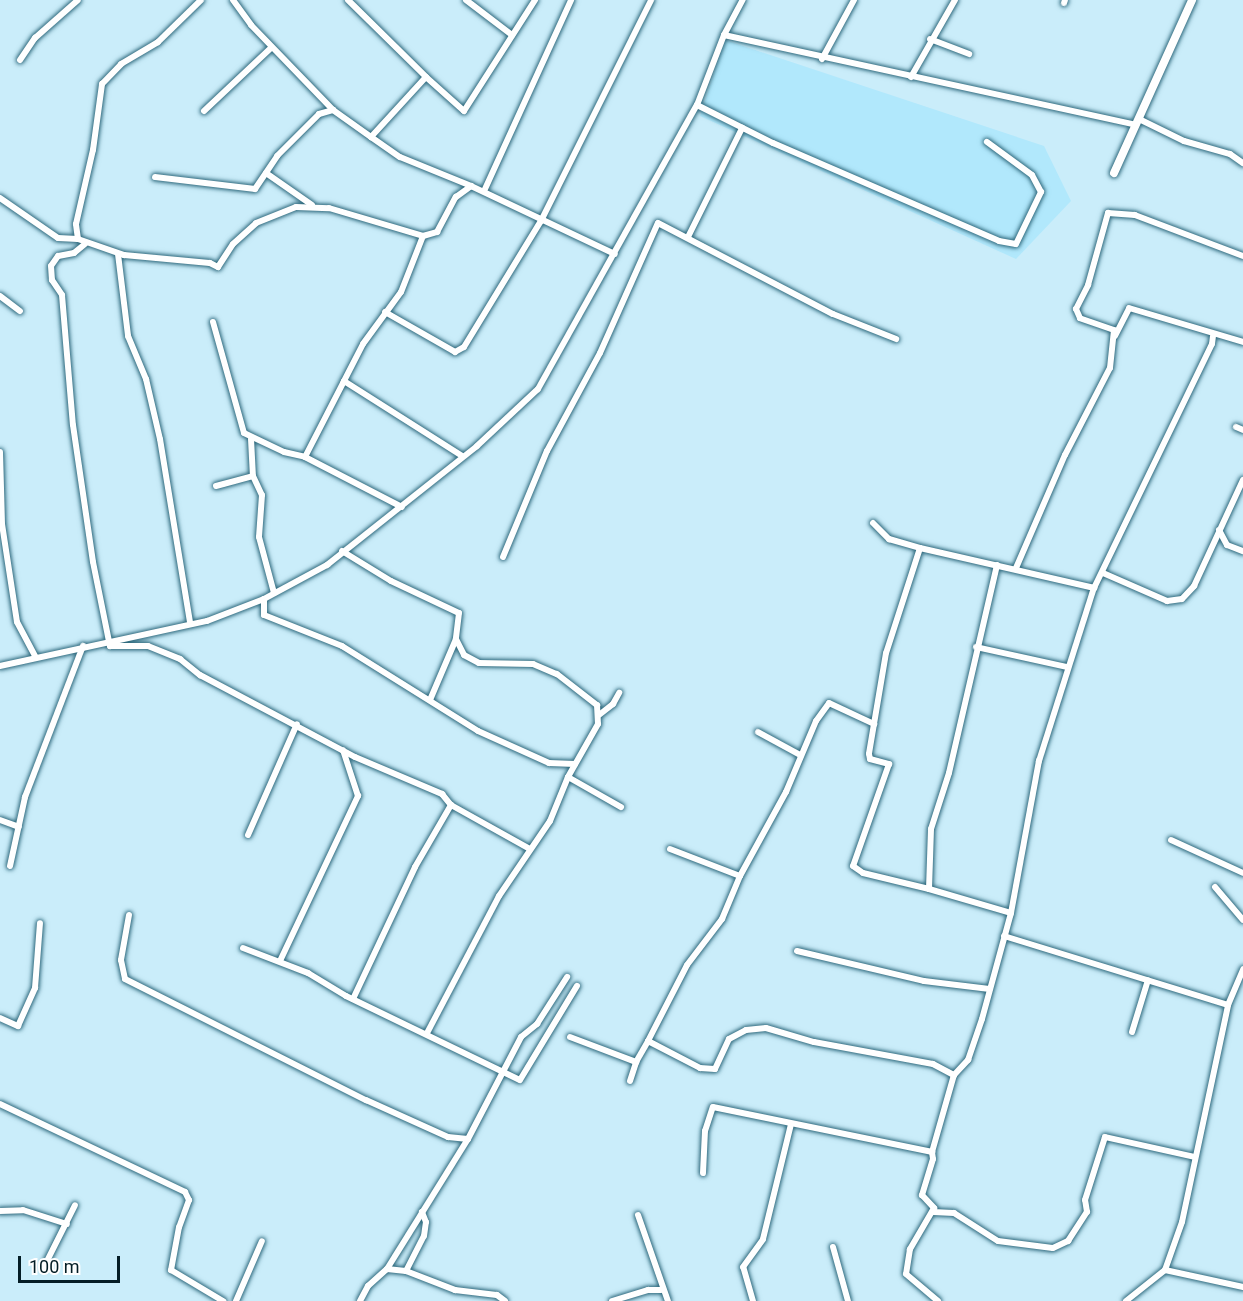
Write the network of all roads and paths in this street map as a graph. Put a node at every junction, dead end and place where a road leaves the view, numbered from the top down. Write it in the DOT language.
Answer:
graph roads {
  1 [pos="78,0"];
  2 [pos="201,0"];
  3 [pos="233,0"];
  4 [pos="348,0"];
  5 [pos="466,0"];
  6 [pos="536,0"];
  7 [pos="571,0"];
  8 [pos="651,0"];
  9 [pos="743,0"];
  10 [pos="854,0"];
  11 [pos="955,0"];
  12 [pos="1192,0"];
  13 [pos="512,35"];
  14 [pos="724,35"];
  15 [pos="930,39"];
  16 [pos="272,47"];
  17 [pos="969,54"];
  18 [pos="822,59"];
  19 [pos="20,60"];
  20 [pos="426,77"];
  21 [pos="911,77"];
  22 [pos="326,103"];
  23 [pos="697,105"];
  24 [pos="333,110"];
  25 [pos="204,111"];
  26 [pos="319,114"];
  27 [pos="1137,122"];
  28 [pos="742,128"];
  29 [pos="370,136"];
  30 [pos="987,142"];
  31 [pos="1243,163"];
  32 [pos="266,173"];
  33 [pos="1114,173"];
  34 [pos="155,177"];
  35 [pos="471,186"];
  36 [pos="485,189"];
  37 [pos="0,198"];
  38 [pos="313,206"];
  39 [pos="541,221"];
  40 [pos="423,236"];
  41 [pos="687,237"];
  42 [pos="78,239"];
  43 [pos="85,244"];
  44 [pos="118,254"];
  45 [pos="615,254"];
  46 [pos="1243,256"];
  47 [pos="0,296"];
  48 [pos="20,312"];
  49 [pos="385,312"];
  50 [pos="213,322"];
  51 [pos="1213,336"];
  52 [pos="1114,337"];
  53 [pos="896,339"];
  54 [pos="1243,342"];
  55 [pos="344,381"];
  56 [pos="1236,427"];
  57 [pos="1243,430"];
  58 [pos="251,439"];
  59 [pos="0,452"];
  60 [pos="462,456"];
  61 [pos="305,457"];
  62 [pos="253,476"];
  63 [pos="1243,480"];
  64 [pos="216,486"];
  65 [pos="402,507"];
  66 [pos="0,514"];
  67 [pos="873,523"];
  68 [pos="1218,530"];
  69 [pos="920,548"];
  70 [pos="342,551"];
  71 [pos="1243,551"];
  72 [pos="503,556"];
  73 [pos="997,565"];
  74 [pos="1016,568"];
  75 [pos="1103,573"];
  76 [pos="1094,588"];
  77 [pos="274,593"];
  78 [pos="264,599"];
  79 [pos="190,623"];
  80 [pos="159,630"];
  81 [pos="456,639"];
  82 [pos="108,642"];
  83 [pos="83,646"];
  84 [pos="148,646"];
  85 [pos="976,647"];
  86 [pos="36,657"];
  87 [pos="0,666"];
  88 [pos="1067,667"];
  89 [pos="619,693"];
  90 [pos="430,700"];
  91 [pos="599,715"];
  92 [pos="297,724"];
  93 [pos="874,724"];
  94 [pos="758,732"];
  95 [pos="343,750"];
  96 [pos="800,755"];
  97 [pos="574,764"];
  98 [pos="567,777"];
  99 [pos="451,805"];
  100 [pos="621,807"];
  101 [pos="0,820"];
  102 [pos="19,827"];
  103 [pos="248,835"];
  104 [pos="1171,840"];
  105 [pos="530,849"];
  106 [pos="670,849"];
  107 [pos="10,866"];
  108 [pos="1243,873"];
  109 [pos="740,876"];
  110 [pos="1215,887"];
  111 [pos="929,889"];
  112 [pos="1011,913"];
  113 [pos="129,915"];
  114 [pos="1243,920"];
  115 [pos="40,923"];
  116 [pos="1004,936"];
  117 [pos="243,948"];
  118 [pos="797,951"];
  119 [pos="280,961"];
  120 [pos="1243,969"];
  121 [pos="567,976"];
  122 [pos="1149,980"];
  123 [pos="577,986"];
  124 [pos="990,989"];
  125 [pos="353,999"];
  126 [pos="1228,1005"];
  127 [pos="0,1018"];
  128 [pos="1132,1032"];
  129 [pos="428,1034"];
  130 [pos="570,1037"];
  131 [pos="648,1041"];
  132 [pos="636,1062"];
  133 [pos="506,1073"];
  134 [pos="954,1076"];
  135 [pos="630,1081"];
  136 [pos="0,1104"];
  137 [pos="791,1124"];
  138 [pos="468,1139"];
  139 [pos="932,1152"];
  140 [pos="1195,1157"];
  141 [pos="703,1173"];
  142 [pos="75,1205"];
  143 [pos="0,1211"];
  144 [pos="422,1212"];
  145 [pos="933,1212"];
  146 [pos="638,1215"];
  147 [pos="67,1224"];
  148 [pos="262,1241"];
  149 [pos="833,1247"];
  150 [pos="44,1267"];
  151 [pos="387,1269"];
  152 [pos="1165,1270"];
  153 [pos="406,1271"];
  154 [pos="1243,1287"];
  155 [pos="661,1290"];
  156 [pos="223,1301"];
  157 [pos="236,1301"];
  158 [pos="360,1301"];
  159 [pos="505,1301"];
  160 [pos="612,1301"];
  161 [pos="668,1301"];
  162 [pos="753,1301"];
  163 [pos="848,1301"];
  164 [pos="938,1301"];
  165 [pos="1126,1301"];
  1 -- 19 [label="street"];
  2 -- 42 [label="street"];
  3 -- 16 [label="street"];
  4 -- 20 [label="street"];
  5 -- 13 [label="street"];
  6 -- 13 [label="street"];
  7 -- 36 [label="street"];
  8 -- 39 [label="street"];
  9 -- 14 [label="street"];
  10 -- 18 [label="street"];
  11 -- 15 [label="street"];
  12 -- 27 [label="street"];
  13 -- 20 [label="street"];
  14 -- 18 [label="street"];
  14 -- 23 [label="street"];
  15 -- 17 [label="street"];
  15 -- 21 [label="street"];
  16 -- 22 [label="street"];
  16 -- 25 [label="street"];
  18 -- 21 [label="street"];
  20 -- 29 [label="street"];
  21 -- 27 [label="street"];
  22 -- 24 [label="street"];
  22 -- 26 [label="street"];
  23 -- 28 [label="street"];
  23 -- 45 [label="street"];
  24 -- 26 [label="street"];
  24 -- 29 [label="street"];
  26 -- 32 [label="street"];
  27 -- 31 [label="street"];
  27 -- 33 [label="street"];
  28 -- 30 [label="street"];
  28 -- 41 [label="street"];
  29 -- 35 [label="street"];
  32 -- 34 [label="street"];
  32 -- 38 [label="street"];
  35 -- 36 [label="street"];
  35 -- 40 [label="street"];
  36 -- 39 [label="street"];
  37 -- 42 [label="street"];
  38 -- 40 [label="street"];
  38 -- 44 [label="street"];
  39 -- 45 [label="street"];
  39 -- 49 [label="street"];
  40 -- 49 [label="street"];
  41 -- 53 [label="street"];
  41 -- 72 [label="street"];
  42 -- 43 [label="street"];
  43 -- 44 [label="street"];
  43 -- 82 [label="street"];
  44 -- 79 [label="street"];
  45 -- 60 [label="street"];
  46 -- 52 [label="street"];
  47 -- 48 [label="street"];
  49 -- 55 [label="street"];
  50 -- 58 [label="street"];
  51 -- 52 [label="street"];
  51 -- 54 [label="street"];
  51 -- 75 [label="street"];
  52 -- 74 [label="street"];
  55 -- 60 [label="street"];
  55 -- 61 [label="street"];
  56 -- 57 [label="street"];
  58 -- 61 [label="street"];
  58 -- 62 [label="street"];
  59 -- 66 [label="street"];
  60 -- 65 [label="street"];
  61 -- 65 [label="street"];
  62 -- 64 [label="street"];
  62 -- 77 [label="street"];
  63 -- 68 [label="street"];
  65 -- 70 [label="street"];
  66 -- 86 [label="street"];
  67 -- 69 [label="street"];
  68 -- 71 [label="street"];
  68 -- 75 [label="street"];
  69 -- 73 [label="street"];
  69 -- 93 [label="street"];
  70 -- 77 [label="street"];
  70 -- 81 [label="street"];
  73 -- 74 [label="street"];
  73 -- 85 [label="street"];
  74 -- 76 [label="street"];
  75 -- 76 [label="street"];
  76 -- 88 [label="street"];
  77 -- 78 [label="street"];
  78 -- 79 [label="street"];
  78 -- 90 [label="street"];
  79 -- 80 [label="street"];
  80 -- 82 [label="street"];
  80 -- 84 [label="street"];
  81 -- 90 [label="street"];
  81 -- 91 [label="street"];
  82 -- 83 [label="street"];
  82 -- 84 [label="street"];
  83 -- 86 [label="street"];
  83 -- 102 [label="street"];
  84 -- 92 [label="street"];
  85 -- 88 [label="street"];
  85 -- 111 [label="street"];
  86 -- 87 [label="street"];
  88 -- 112 [label="street"];
  89 -- 91 [label="street"];
  90 -- 97 [label="street"];
  91 -- 97 [label="street"];
  92 -- 95 [label="street"];
  92 -- 103 [label="street"];
  93 -- 96 [label="street"];
  93 -- 111 [label="street"];
  94 -- 96 [label="street"];
  95 -- 99 [label="street"];
  95 -- 119 [label="street"];
  96 -- 109 [label="street"];
  97 -- 98 [label="street"];
  98 -- 100 [label="street"];
  98 -- 105 [label="street"];
  99 -- 105 [label="street"];
  99 -- 125 [label="street"];
  101 -- 102 [label="street"];
  102 -- 107 [label="street"];
  104 -- 108 [label="street"];
  105 -- 129 [label="street"];
  106 -- 109 [label="street"];
  109 -- 131 [label="street"];
  110 -- 114 [label="street"];
  111 -- 112 [label="street"];
  112 -- 116 [label="street"];
  113 -- 138 [label="street"];
  115 -- 127 [label="street"];
  116 -- 122 [label="street"];
  116 -- 124 [label="street"];
  117 -- 119 [label="street"];
  118 -- 124 [label="street"];
  119 -- 125 [label="street"];
  120 -- 126 [label="street"];
  121 -- 133 [label="street"];
  122 -- 126 [label="street"];
  122 -- 128 [label="street"];
  123 -- 133 [label="street"];
  124 -- 134 [label="street"];
  125 -- 129 [label="street"];
  126 -- 140 [label="street"];
  129 -- 133 [label="street"];
  130 -- 132 [label="street"];
  131 -- 132 [label="street"];
  131 -- 134 [label="street"];
  132 -- 135 [label="street"];
  133 -- 138 [label="street"];
  134 -- 139 [label="street"];
  136 -- 156 [label="street"];
  137 -- 139 [label="street"];
  137 -- 141 [label="street"];
  137 -- 162 [label="street"];
  138 -- 144 [label="street"];
  139 -- 145 [label="street"];
  140 -- 145 [label="street"];
  140 -- 152 [label="street"];
  142 -- 147 [label="street"];
  143 -- 147 [label="street"];
  144 -- 151 [label="street"];
  144 -- 153 [label="street"];
  145 -- 164 [label="street"];
  146 -- 155 [label="street"];
  147 -- 150 [label="street"];
  148 -- 157 [label="street"];
  149 -- 163 [label="street"];
  151 -- 153 [label="street"];
  151 -- 158 [label="street"];
  152 -- 154 [label="street"];
  152 -- 165 [label="street"];
  153 -- 159 [label="street"];
  155 -- 160 [label="street"];
  155 -- 161 [label="street"];
}
